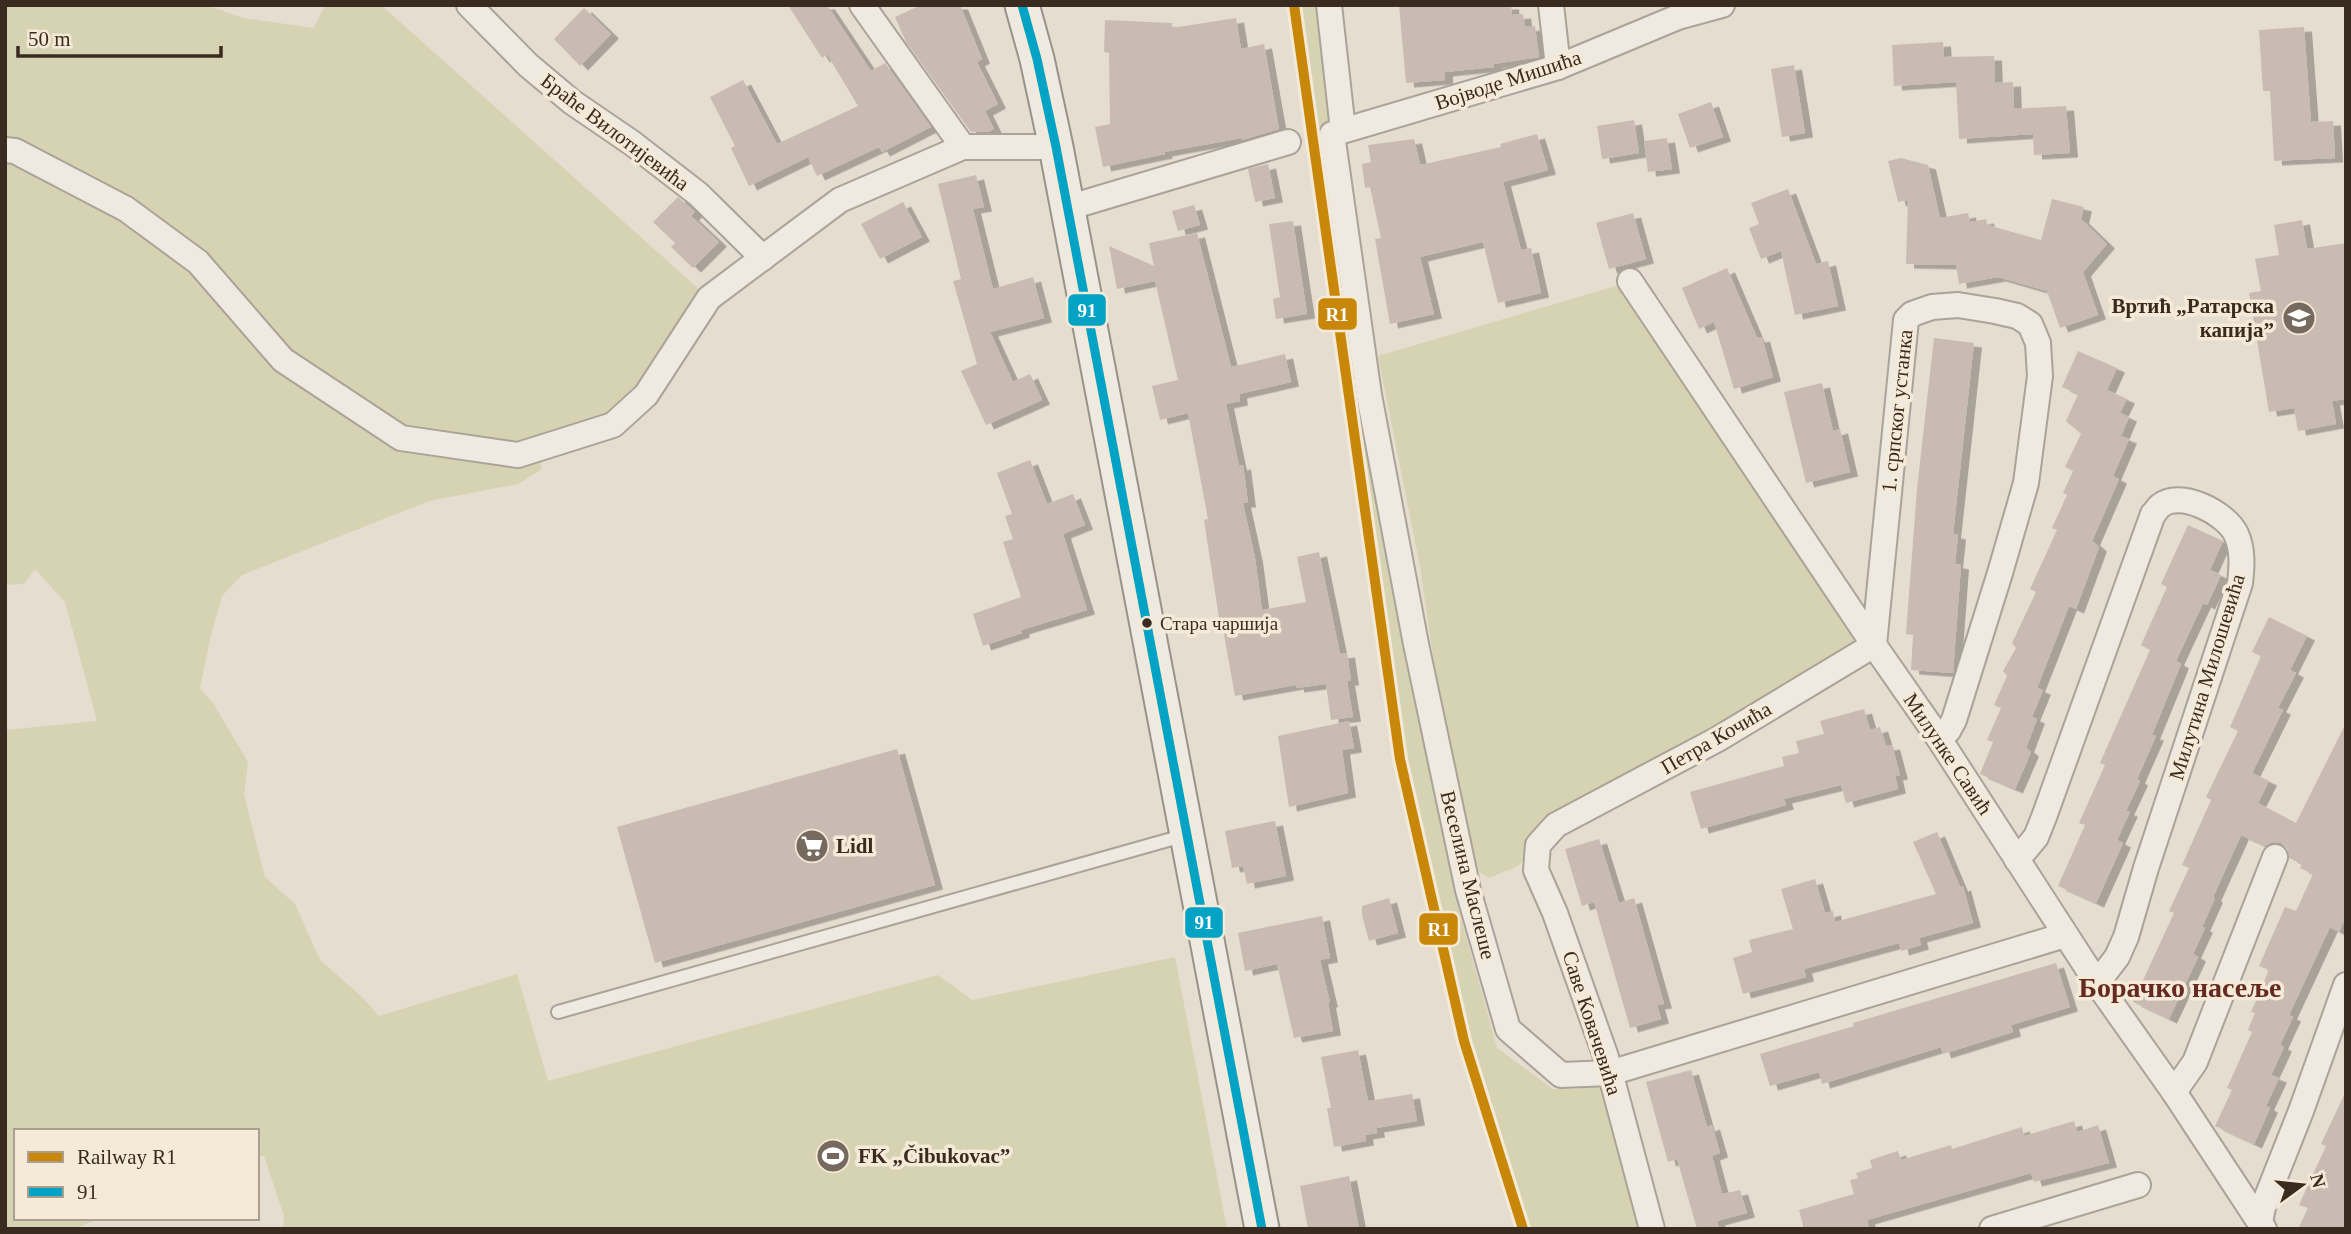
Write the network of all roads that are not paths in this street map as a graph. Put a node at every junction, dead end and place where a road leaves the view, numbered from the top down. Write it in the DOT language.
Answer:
graph roads {
  1 [pos="469,5"];
  2 [pos="862,5"];
  3 [pos="1022,5"];
  4 [pos="1329,5"];
  5 [pos="1550,5"];
  6 [pos="1721,5"];
  7 [pos="1558,67"];
  8 [pos="1337,132"];
  9 [pos="1288,142"];
  10 [pos="1056,147"];
  11 [pos="963,148"];
  12 [pos="5,150"];
  13 [pos="1067,208"];
  14 [pos="763,258"];
  15 [pos="1630,281"];
  16 [pos="1874,645"];
  17 [pos="1938,737"];
  18 [pos="1556,825"];
  19 [pos="1186,834"];
  20 [pos="2276,857"];
  21 [pos="2017,860"];
  22 [pos="2065,935"];
  23 [pos="2097,983"];
  24 [pos="2346,985"];
  25 [pos="558,1013"];
  26 [pos="1610,1073"];
  27 [pos="2174,1092"];
  28 [pos="2138,1185"];
  29 [pos="2262,1226"];
  30 [pos="1262,1229"];
  31 [pos="1652,1229"];
  32 [pos="1993,1229"];
  1 -- 14 [label="street, Браће Вилотијевића"];
  2 -- 11 [label="street"];
  3 -- 10 [label="street"];
  4 -- 8 [label="street, Веселина Маслеше"];
  5 -- 7 [label="street"];
  6 -- 7 [label="street, Војводе Мишића"];
  7 -- 8 [label="street, Војводе Мишића"];
  8 -- 26 [label="street, Веселина Маслеше"];
  9 -- 13 [label="street"];
  10 -- 11 [label="street"];
  10 -- 13 [label="street"];
  11 -- 14 [label="street"];
  12 -- 14 [label="street"];
  13 -- 19 [label="street"];
  15 -- 16 [label="street, Милунке Савић"];
  16 -- 17 [label="street, Милунке Савић"];
  16 -- 17 [label="street, 1. српског устанка"];
  16 -- 18 [label="street, Петра Кочића"];
  17 -- 21 [label="street, Милунке Савић"];
  18 -- 26 [label="street, Саве Ковачевића"];
  19 -- 25 [label="lane"];
  19 -- 30 [label="street"];
  20 -- 27 [label="street"];
  21 -- 22 [label="street, Милунке Савић"];
  21 -- 23 [label="street, Милутина Милошевића"];
  22 -- 23 [label="street, Милунке Савић"];
  22 -- 26 [label="street, Веселина Маслеше"];
  23 -- 27 [label="street, Милунке Савић"];
  24 -- 29 [label="street"];
  26 -- 31 [label="street, Саве Ковачевића"];
  27 -- 29 [label="street, Милунке Савић"];
  28 -- 32 [label="street"];
}
